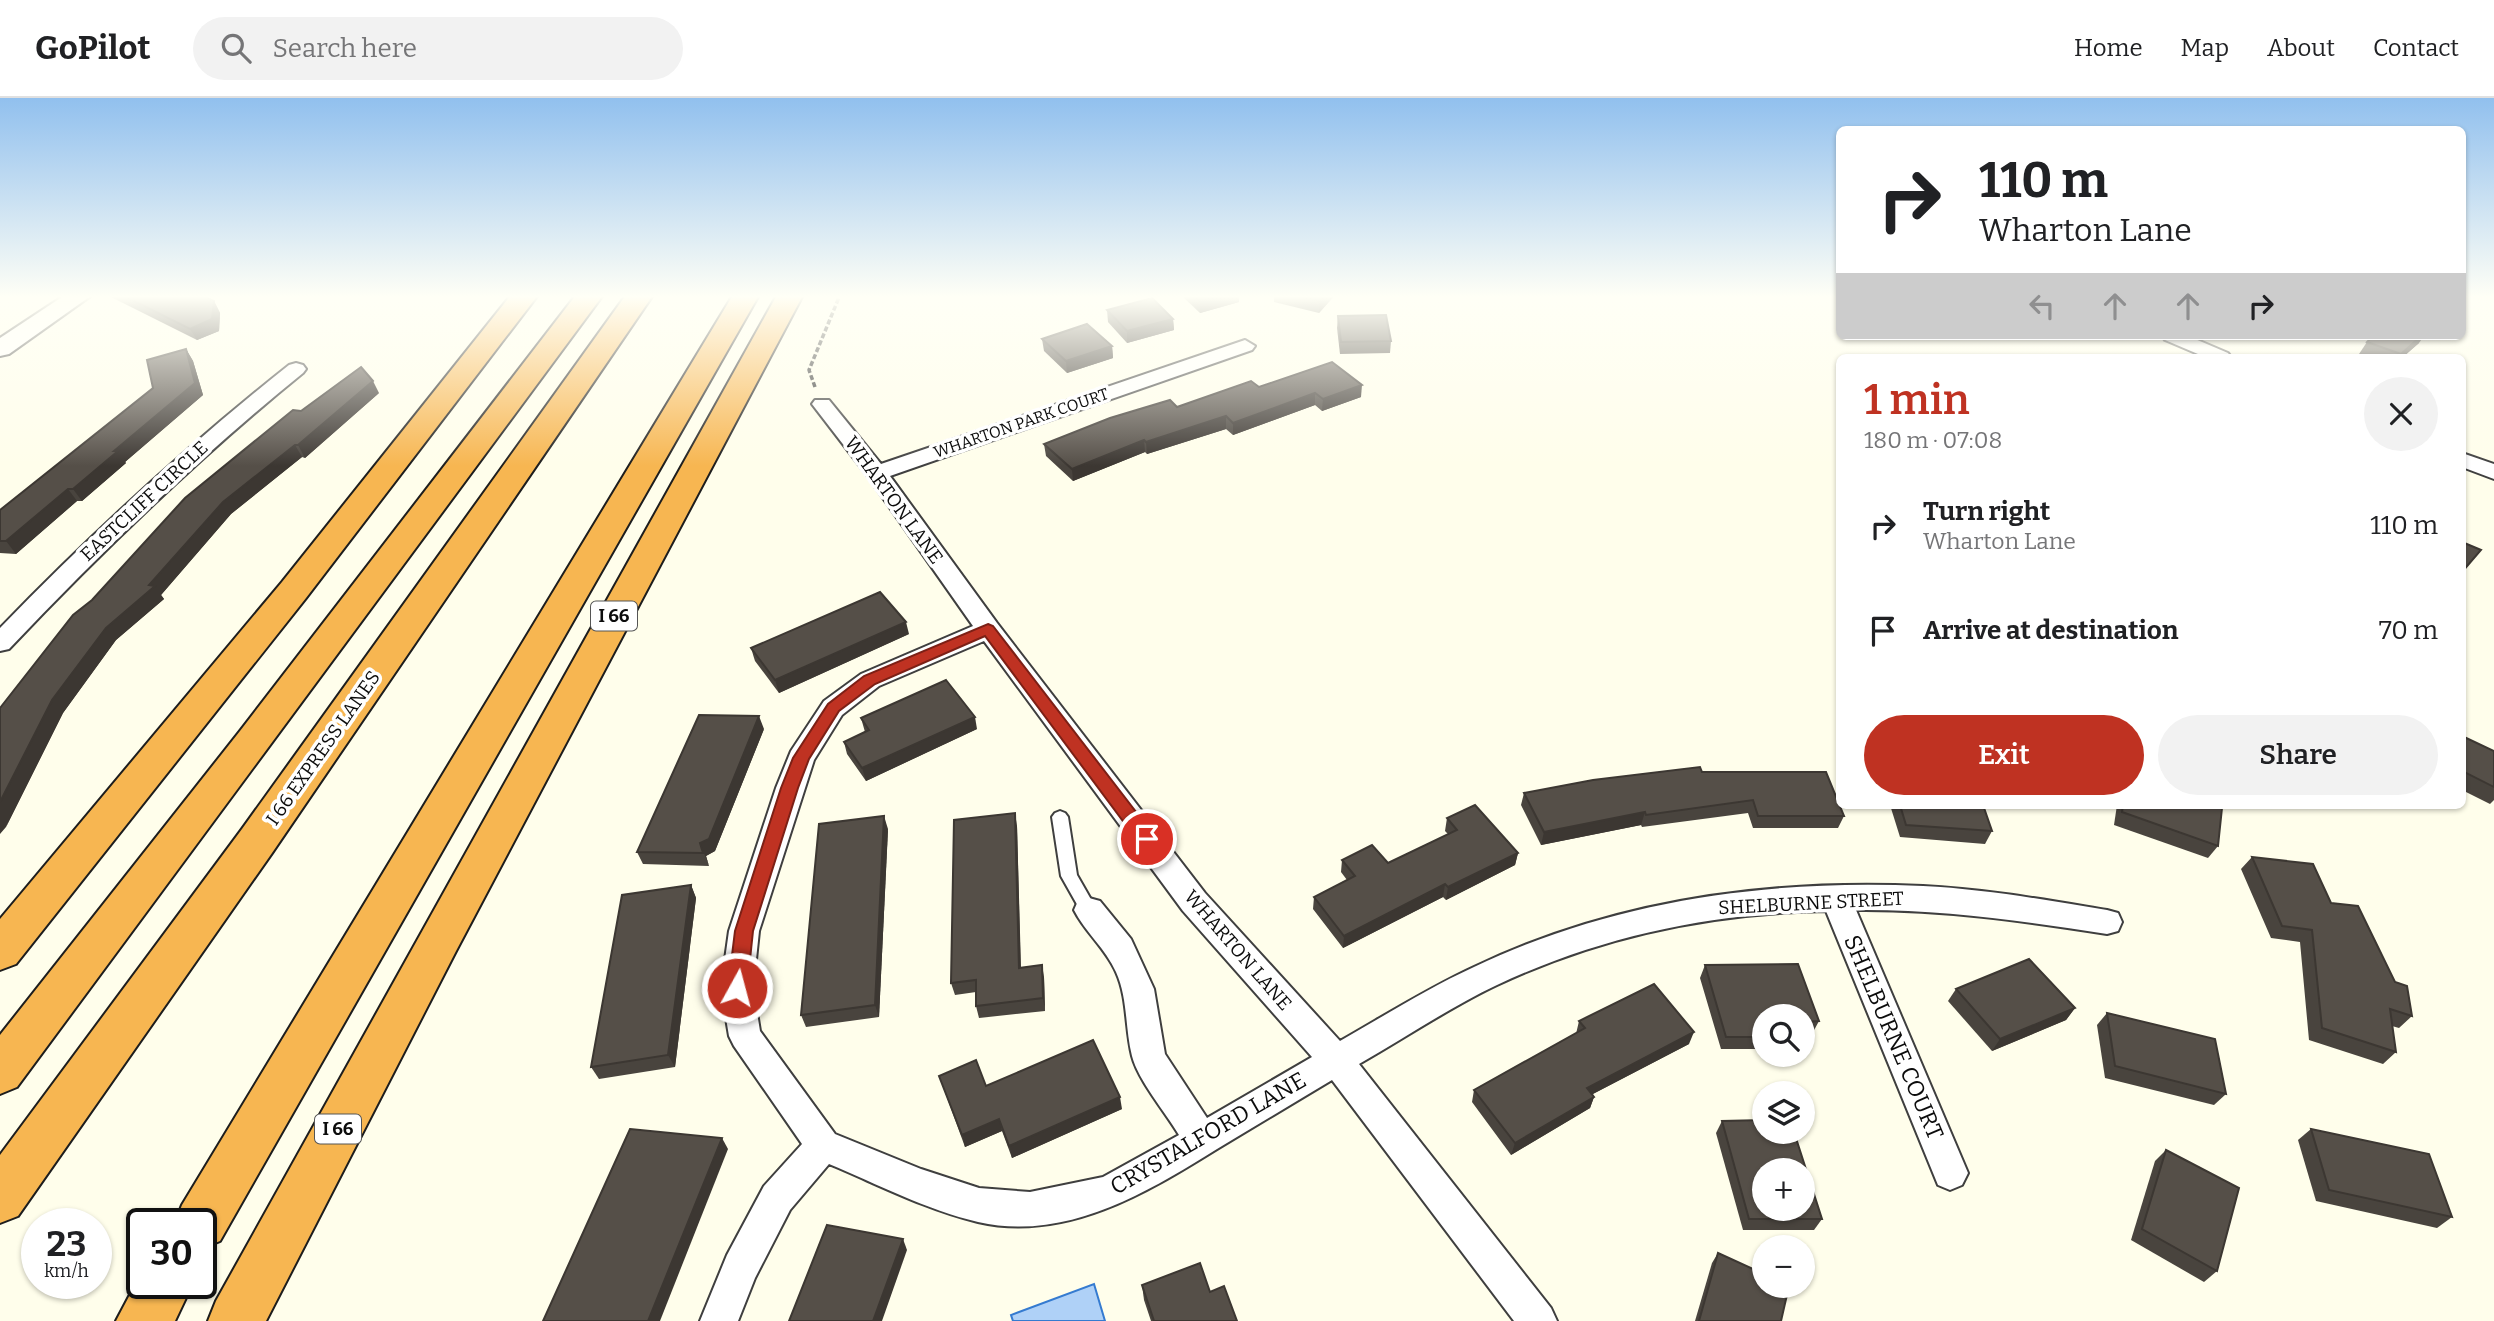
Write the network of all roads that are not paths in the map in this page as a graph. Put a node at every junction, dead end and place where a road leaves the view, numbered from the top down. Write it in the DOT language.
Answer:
graph roads {
  1 [pos="480,352"];
  2 [pos="522,352"];
  3 [pos="547,352"];
  4 [pos="600,352"];
  5 [pos="712,352"];
  6 [pos="759,352"];
  7 [pos="1227,352"];
  8 [pos="296,369"];
  9 [pos="822,404"];
  10 [pos="2466,460"];
  11 [pos="877,472"];
  12 [pos="2494,472"];
  13 [pos="988,629"];
  14 [pos="0,643"];
  15 [pos="254,741"];
  16 [pos="1060,817"];
  17 [pos="1837,901"];
  18 [pos="1089,910"];
  19 [pos="2107,922"];
  20 [pos="0,951"];
  21 [pos="1336,1060"];
  22 [pos="0,1072"];
  23 [pos="1202,1140"];
  24 [pos="823,1145"];
  25 [pos="1950,1173"];
  26 [pos="0,1198"];
  27 [pos="210,1208"];
  28 [pos="157,1299"];
  29 [pos="144,1321"];
  30 [pos="236,1321"];
  31 [pos="719,1321"];
  32 [pos="1538,1321"];
  1 -- 20 [label="highway"];
  2 -- 15 [label="highway"];
  3 -- 15 [label="highway"];
  4 -- 26 [label="highway, I 66 EXPRESS LANES"];
  5 -- 27 [label="highway"];
  6 -- 30 [label="highway, I 66"];
  7 -- 11 [label="street, WHARTON PARK COURT"];
  8 -- 14 [label="street, EASTCLIFF CIRCLE"];
  9 -- 11 [label="street, WHARTON LANE"];
  10 -- 12 [label="street"];
  11 -- 13 [label="street, WHARTON LANE"];
  13 -- 21 [label="street, WHARTON LANE"];
  13 -- 24 [label="street"];
  15 -- 22 [label="highway"];
  16 -- 18 [label="lane"];
  17 -- 19 [label="street, SHELBURNE STREET"];
  17 -- 21 [label="street, SHELBURNE STREET"];
  17 -- 25 [label="street, SHELBURNE COURT"];
  18 -- 23 [label="street"];
  21 -- 23 [label="street, CRYSTALFORD LANE"];
  21 -- 32 [label="street, WHARTON LANE"];
  23 -- 24 [label="street, CRYSTALFORD LANE"];
  24 -- 31 [label="street"];
  28 -- 29 [label="highway"];
}
